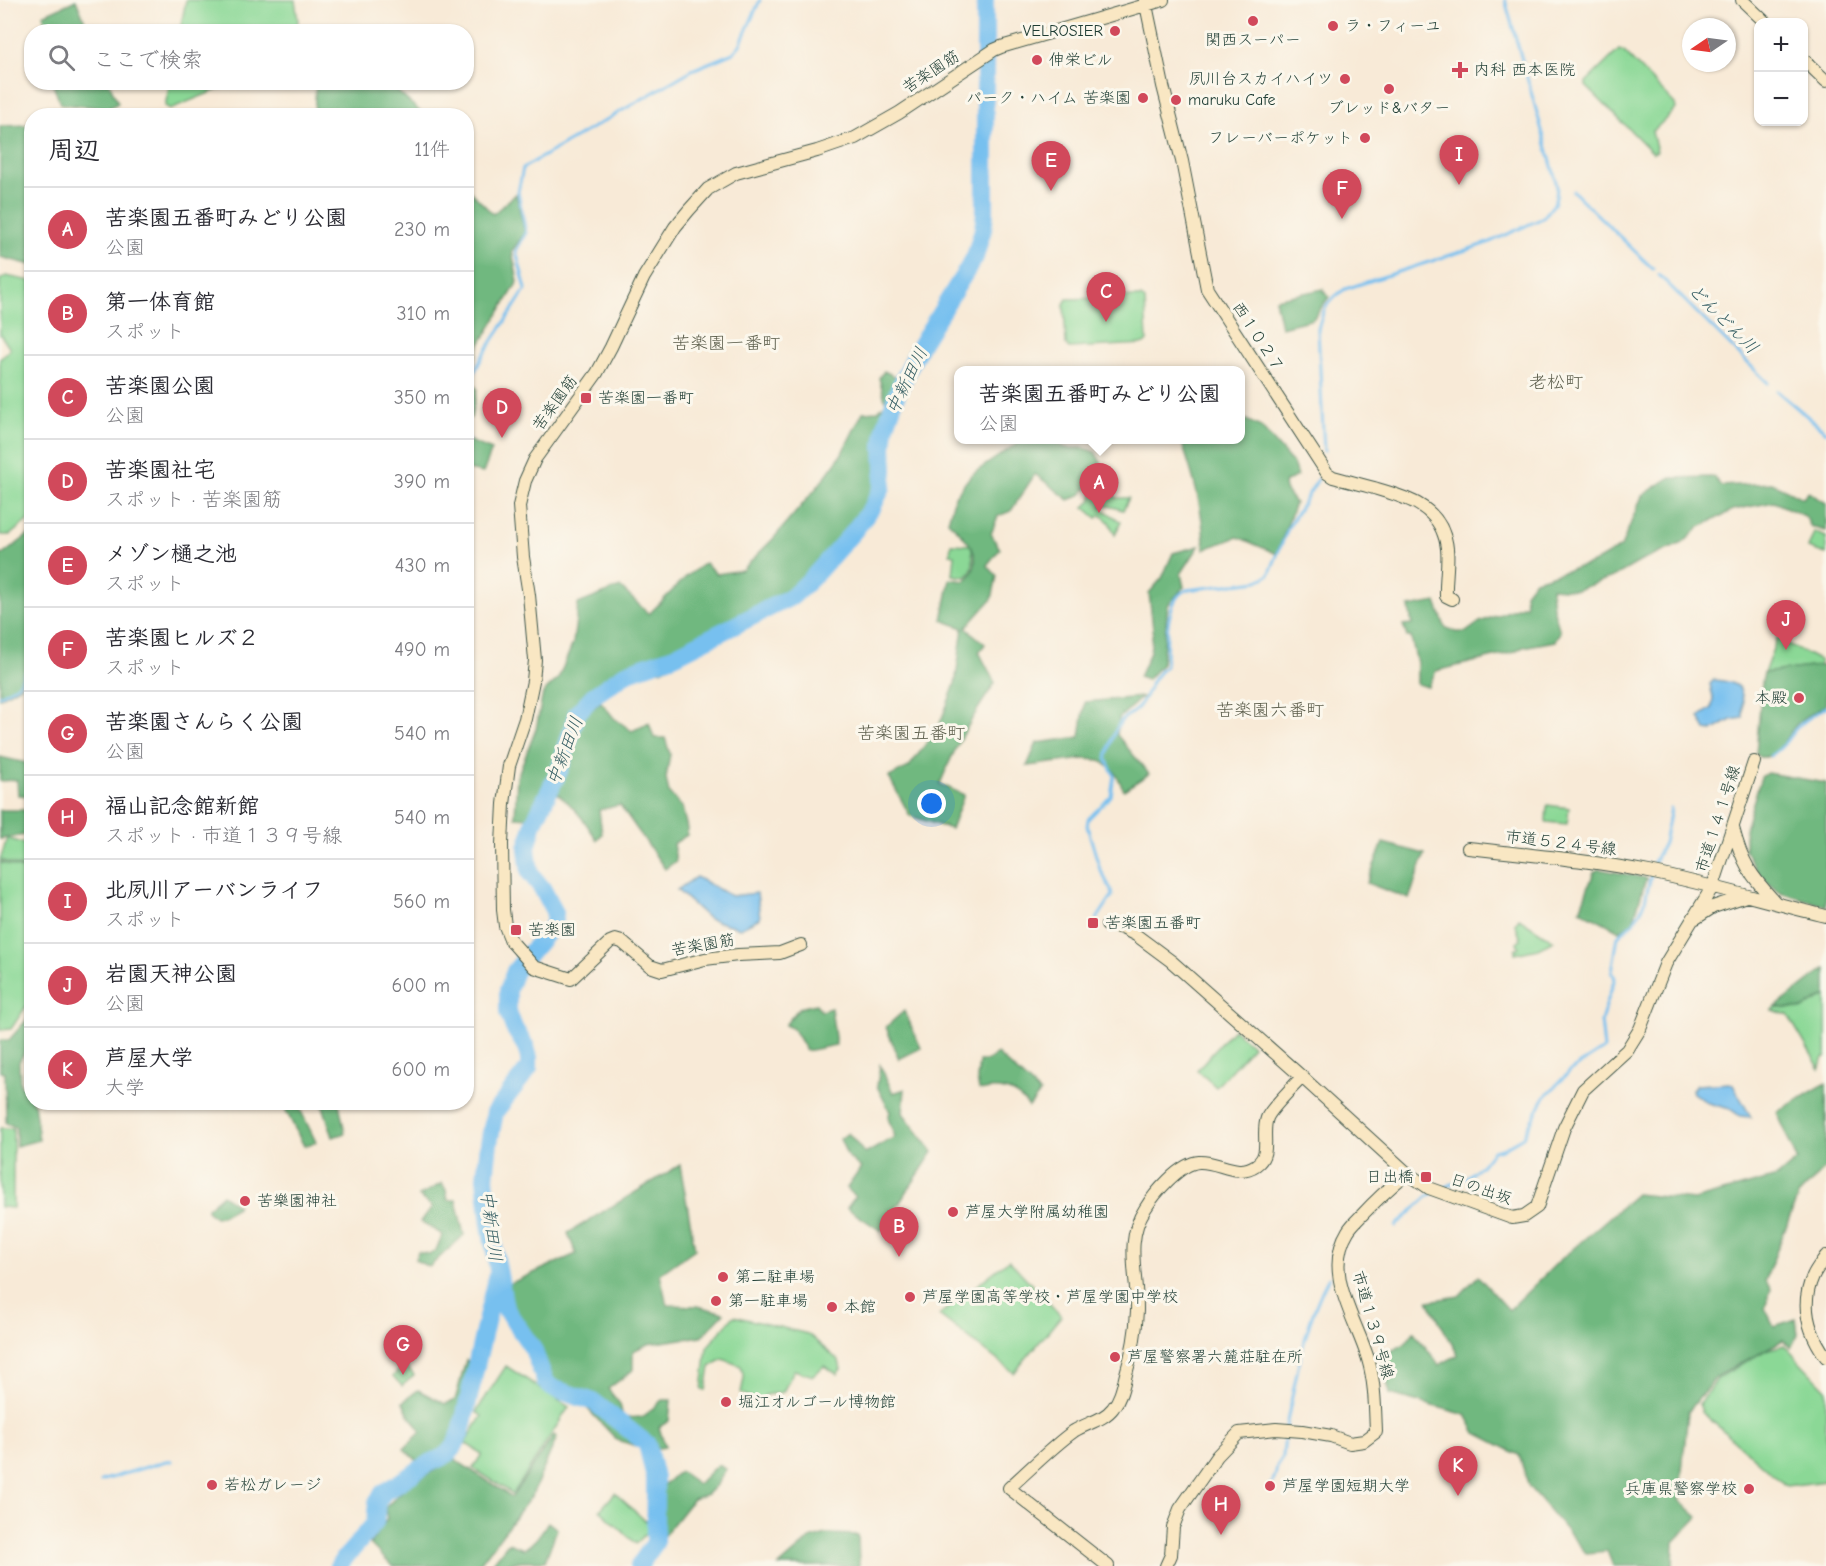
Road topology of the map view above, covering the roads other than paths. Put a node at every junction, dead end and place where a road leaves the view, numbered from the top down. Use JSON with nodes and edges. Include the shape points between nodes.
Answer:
{"nodes":[{"id":1,"x":1163,"y":0,"type":"edge"},
{"id":2,"x":1742,"y":0,"type":"edge"},
{"id":3,"x":1146,"y":2,"type":"edge"},
{"id":4,"x":1761,"y":18,"type":"edge"},
{"id":5,"x":1808,"y":65,"type":"edge"},
{"id":6,"x":1826,"y":81,"type":"edge"},
{"id":7,"x":1452,"y":599,"type":"dead end"},
{"id":8,"x":1754,"y":762,"type":"dead end"},
{"id":9,"x":1733,"y":826,"type":"junction"},
{"id":10,"x":1468,"y":848,"type":"dead end"},
{"id":11,"x":1713,"y":886,"type":"junction"},
{"id":12,"x":1747,"y":896,"type":"junction"},
{"id":13,"x":1776,"y":903,"type":"junction"},
{"id":14,"x":1826,"y":916,"type":"edge"},
{"id":15,"x":1692,"y":922,"type":"junction"},
{"id":16,"x":1107,"y":926,"type":"dead end"},
{"id":17,"x":801,"y":945,"type":"dead end"},
{"id":18,"x":1302,"y":1077,"type":"junction"},
{"id":19,"x":1407,"y":1173,"type":"junction"},
{"id":20,"x":1826,"y":1256,"type":"edge"},
{"id":21,"x":1826,"y":1357,"type":"edge"},
{"id":22,"x":1108,"y":1566,"type":"edge"},
{"id":23,"x":1166,"y":1566,"type":"edge"}],
"edges":[{"from":1,"to":3,"type":"street"},
{"from":2,"to":4,"type":"street"},
{"from":3,"to":7,"type":"street","name":"西１０２７","via":[[1208,289],[1327,473],[1409,498],[1437,521],[1445,537],[1446,596]]},
{"from":3,"to":17,"type":"street","name":"苦楽園筋","via":[[1001,47],[855,138],[736,173],[708,189],[675,227],[644,277],[597,373],[535,459],[525,481],[519,506],[536,660],[525,719],[509,766],[504,804],[501,887],[505,926],[511,941],[534,967],[571,979],[615,940],[650,966],[663,970],[705,959],[780,953]]},
{"from":5,"to":6,"type":"street"},
{"from":8,"to":9,"type":"street","name":"市道１４１号線"},
{"from":9,"to":11,"type":"street","name":"市道１４１号線"},
{"from":9,"to":13,"type":"street","via":[[1745,866]]},
{"from":10,"to":11,"type":"street","name":"市道５２４号線","via":[[1595,862]]},
{"from":11,"to":12,"type":"street","name":"市道５２４号線"},
{"from":11,"to":15,"type":"street","name":"日の出坂"},
{"from":12,"to":13,"type":"street","name":"市道５２４号線"},
{"from":12,"to":15,"type":"street","via":[[1713,907]]},
{"from":13,"to":14,"type":"street","name":"市道５２４号線"},
{"from":15,"to":19,"type":"street","name":"日の出坂","via":[[1666,963],[1640,1029],[1627,1050],[1583,1089],[1564,1128],[1537,1207],[1524,1216],[1512,1218],[1429,1188]]},
{"from":16,"to":18,"type":"street","name":"日の出坂","via":[[1136,935],[1171,962]]},
{"from":18,"to":19,"type":"street","name":"日の出坂"},
{"from":18,"to":22,"type":"street","via":[[1269,1114],[1263,1160],[1240,1171],[1193,1163],[1167,1181],[1144,1210],[1132,1251],[1137,1310],[1133,1349],[1120,1395],[1113,1409],[1074,1431],[1009,1488]]},
{"from":19,"to":23,"type":"street","name":"市道１３９号線","via":[[1348,1230],[1339,1251],[1345,1300],[1368,1358],[1376,1432],[1364,1442],[1350,1443],[1331,1436],[1287,1430],[1239,1433],[1217,1456],[1180,1509]]},
{"from":20,"to":21,"type":"street","via":[[1813,1274],[1806,1297],[1809,1328]]}]}
